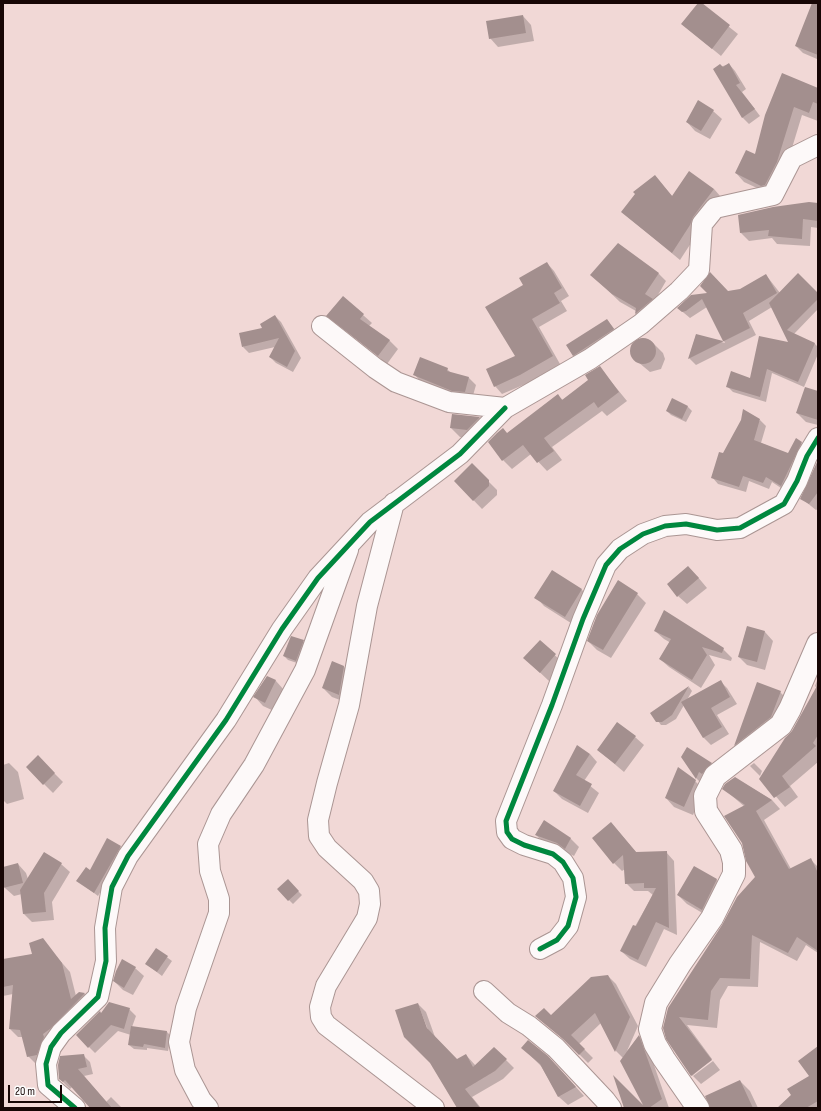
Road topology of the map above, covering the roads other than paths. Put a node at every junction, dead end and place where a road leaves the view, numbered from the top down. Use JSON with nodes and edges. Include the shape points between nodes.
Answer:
{"nodes":[{"id":1,"x":818,"y":145,"type":"edge"},
{"id":2,"x":322,"y":326,"type":"dead end"},
{"id":3,"x":506,"y":408,"type":"junction"},
{"id":4,"x":818,"y":438,"type":"edge"},
{"id":5,"x":394,"y":503,"type":"junction"},
{"id":6,"x":351,"y":542,"type":"junction"},
{"id":7,"x":818,"y":644,"type":"edge"},
{"id":8,"x":540,"y":949,"type":"dead end"},
{"id":9,"x":484,"y":990,"type":"dead end"},
{"id":10,"x":75,"y":1108,"type":"edge"},
{"id":11,"x":208,"y":1108,"type":"edge"},
{"id":12,"x":434,"y":1108,"type":"edge"},
{"id":13,"x":611,"y":1108,"type":"edge"},
{"id":14,"x":698,"y":1108,"type":"edge"}],
"edges":[{"from":1,"to":3,"type":"street","via":[[792,158],[773,195],[715,208],[702,224],[698,270],[679,291],[641,324],[590,359]]},
{"from":2,"to":3,"type":"street","via":[[396,382],[449,402]]},
{"from":3,"to":5,"type":"street","via":[[460,454]]},
{"from":4,"to":8,"type":"street","via":[[784,504],[740,528],[717,530],[686,524],[665,526],[643,534],[620,549],[606,565],[506,821],[507,832],[512,839],[553,854],[563,862],[573,878],[576,897],[568,926],[557,940]]},
{"from":5,"to":6,"type":"street","via":[[370,522]]},
{"from":5,"to":12,"type":"street","via":[[367,606],[349,705],[318,820],[319,836],[327,848],[363,881],[369,891],[370,904],[367,918],[326,986],[320,1007],[321,1017],[326,1025]]},
{"from":6,"to":10,"type":"street","via":[[301,601],[226,720],[128,856],[112,887],[105,928],[106,961],[98,998],[61,1033],[51,1047],[46,1064],[48,1085]]},
{"from":6,"to":11,"type":"street","via":[[304,670],[254,765],[221,814],[208,844],[210,871],[219,899],[219,913],[186,1008],[179,1042],[185,1070]]},
{"from":7,"to":14,"type":"street","via":[[781,726],[715,776],[705,796],[706,810],[731,850],[734,874],[712,918],[656,1003],[650,1029],[664,1059]]},
{"from":9,"to":13,"type":"street","via":[[508,1013],[556,1048]]}]}
